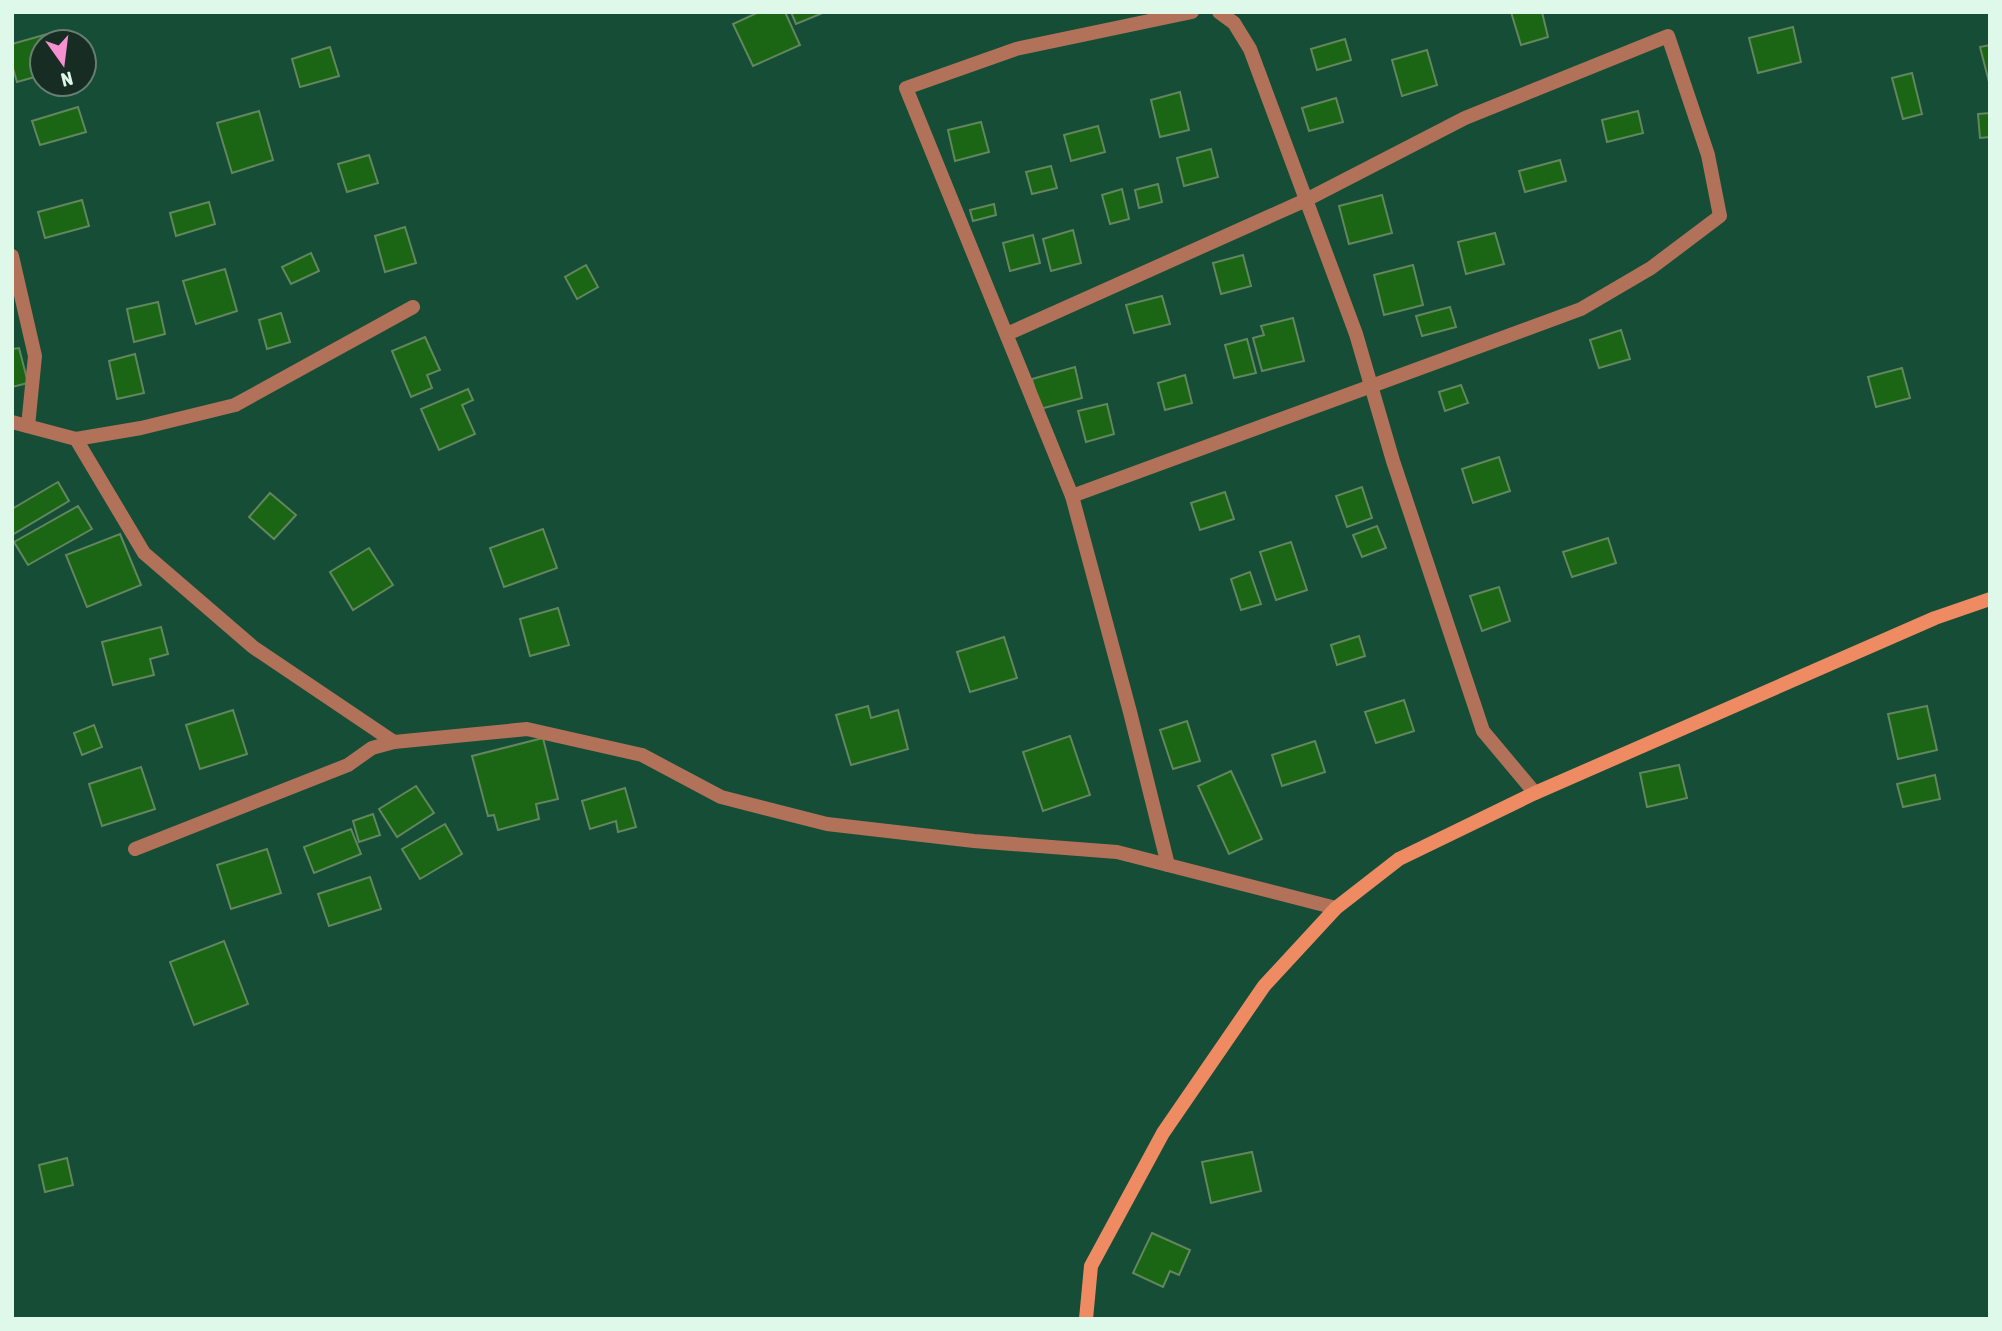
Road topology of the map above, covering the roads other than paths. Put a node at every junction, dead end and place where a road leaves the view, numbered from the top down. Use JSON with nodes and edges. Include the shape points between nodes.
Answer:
{"nodes":[{"id":1,"x":1192,"y":12,"type":"edge"},
{"id":2,"x":1219,"y":12,"type":"edge"},
{"id":3,"x":1306,"y":200,"type":"junction"},
{"id":4,"x":12,"y":256,"type":"edge"},
{"id":5,"x":413,"y":307,"type":"dead end"},
{"id":6,"x":1007,"y":334,"type":"junction"},
{"id":7,"x":1371,"y":386,"type":"junction"},
{"id":8,"x":12,"y":422,"type":"edge"},
{"id":9,"x":28,"y":426,"type":"junction"},
{"id":10,"x":76,"y":439,"type":"junction"},
{"id":11,"x":1072,"y":496,"type":"junction"},
{"id":12,"x":1990,"y":599,"type":"edge"},
{"id":13,"x":394,"y":743,"type":"junction"},
{"id":14,"x":1535,"y":793,"type":"junction"},
{"id":15,"x":135,"y":849,"type":"dead end"},
{"id":16,"x":1168,"y":865,"type":"junction"},
{"id":17,"x":1336,"y":908,"type":"junction"},
{"id":18,"x":1086,"y":1319,"type":"edge"}],
"edges":[{"from":1,"to":6,"type":"street","via":[[1016,49],[906,88]]},
{"from":2,"to":3,"type":"street","via":[[1234,23],[1250,49]]},
{"from":3,"to":6,"type":"street"},
{"from":3,"to":7,"type":"street"},
{"from":3,"to":7,"type":"street","via":[[1465,118],[1668,36],[1708,155],[1720,216],[1651,268],[1581,309]]},
{"from":4,"to":9,"type":"street","via":[[35,356]]},
{"from":5,"to":10,"type":"street","via":[[235,405]]},
{"from":6,"to":11,"type":"street"},
{"from":7,"to":11,"type":"street"},
{"from":7,"to":14,"type":"street","via":[[1483,731]]},
{"from":8,"to":9,"type":"street"},
{"from":9,"to":10,"type":"street"},
{"from":10,"to":13,"type":"street","via":[[144,552],[253,648]]},
{"from":11,"to":16,"type":"street"},
{"from":12,"to":14,"type":"street","via":[[1935,618]]},
{"from":13,"to":15,"type":"street","via":[[372,748],[348,765]]},
{"from":13,"to":16,"type":"street","via":[[527,729],[642,755],[721,797],[827,824],[1117,852]]},
{"from":14,"to":17,"type":"street","via":[[1399,859]]},
{"from":16,"to":17,"type":"street"},
{"from":17,"to":18,"type":"street","via":[[1264,986],[1163,1133],[1091,1266]]}]}
